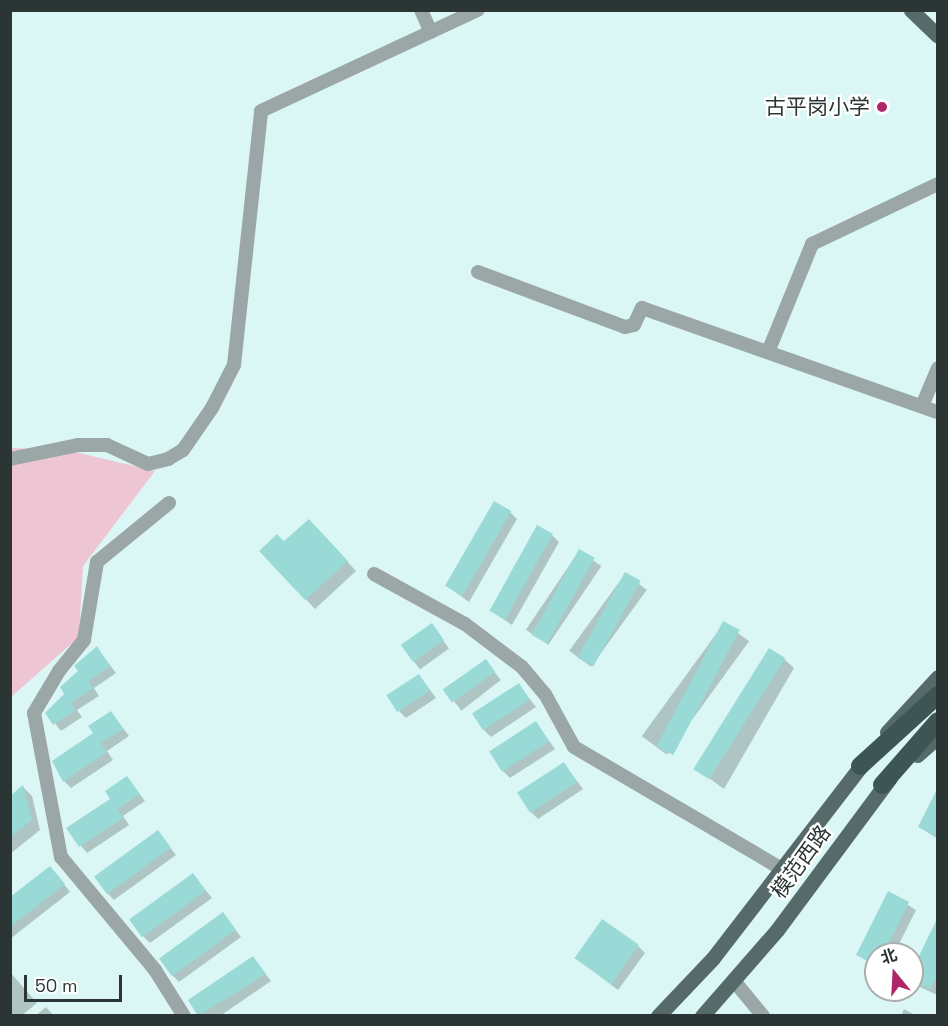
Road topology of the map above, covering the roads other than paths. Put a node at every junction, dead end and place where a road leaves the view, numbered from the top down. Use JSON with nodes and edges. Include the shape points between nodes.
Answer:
{"nodes":[{"id":1,"x":421,"y":10,"type":"edge"},
{"id":2,"x":478,"y":10,"type":"edge"},
{"id":3,"x":911,"y":10,"type":"edge"},
{"id":4,"x":431,"y":33,"type":"junction"},
{"id":5,"x":938,"y":36,"type":"edge"},
{"id":6,"x":938,"y":184,"type":"edge"},
{"id":7,"x":478,"y":272,"type":"dead end"},
{"id":8,"x":768,"y":352,"type":"junction"},
{"id":9,"x":938,"y":368,"type":"edge"},
{"id":10,"x":922,"y":406,"type":"junction"},
{"id":11,"x":938,"y":412,"type":"edge"},
{"id":12,"x":10,"y":459,"type":"edge"},
{"id":13,"x":169,"y":503,"type":"dead end"},
{"id":14,"x":374,"y":574,"type":"dead end"},
{"id":15,"x":938,"y":677,"type":"edge"},
{"id":16,"x":938,"y":695,"type":"edge"},
{"id":17,"x":938,"y":721,"type":"edge"},
{"id":18,"x":938,"y":737,"type":"edge"},
{"id":19,"x":861,"y":766,"type":"junction"},
{"id":20,"x":882,"y":784,"type":"junction"},
{"id":21,"x":784,"y":870,"type":"junction"},
{"id":22,"x":735,"y":982,"type":"junction"},
{"id":23,"x":184,"y":1016,"type":"edge"},
{"id":24,"x":658,"y":1016,"type":"edge"},
{"id":25,"x":702,"y":1016,"type":"edge"},
{"id":26,"x":763,"y":1016,"type":"edge"}],
"edges":[{"from":1,"to":4,"type":"street"},
{"from":2,"to":4,"type":"street"},
{"from":3,"to":5,"type":"main road"},
{"from":4,"to":12,"type":"street","via":[[261,111],[234,365],[212,408],[183,450],[148,464],[107,445],[78,445]]},
{"from":6,"to":8,"type":"street","via":[[812,244]]},
{"from":7,"to":8,"type":"street","via":[[625,327],[633,324],[642,308]]},
{"from":8,"to":10,"type":"street"},
{"from":9,"to":10,"type":"street"},
{"from":10,"to":11,"type":"street"},
{"from":13,"to":23,"type":"street","via":[[97,562],[84,640],[59,671],[34,713],[61,857],[155,970]]},
{"from":14,"to":21,"type":"street","via":[[465,624],[515,661],[545,694],[574,747]]},
{"from":15,"to":19,"type":"main road","name":"模范西路"},
{"from":16,"to":19,"type":"highway"},
{"from":17,"to":20,"type":"highway"},
{"from":18,"to":20,"type":"main road","name":"模范西路"},
{"from":19,"to":21,"type":"main road","name":"模范西路"},
{"from":20,"to":22,"type":"main road","name":"模范西路"},
{"from":21,"to":24,"type":"main road","name":"模范西路","via":[[713,958]]},
{"from":22,"to":25,"type":"main road","name":"模范西路"},
{"from":22,"to":26,"type":"street"}]}
